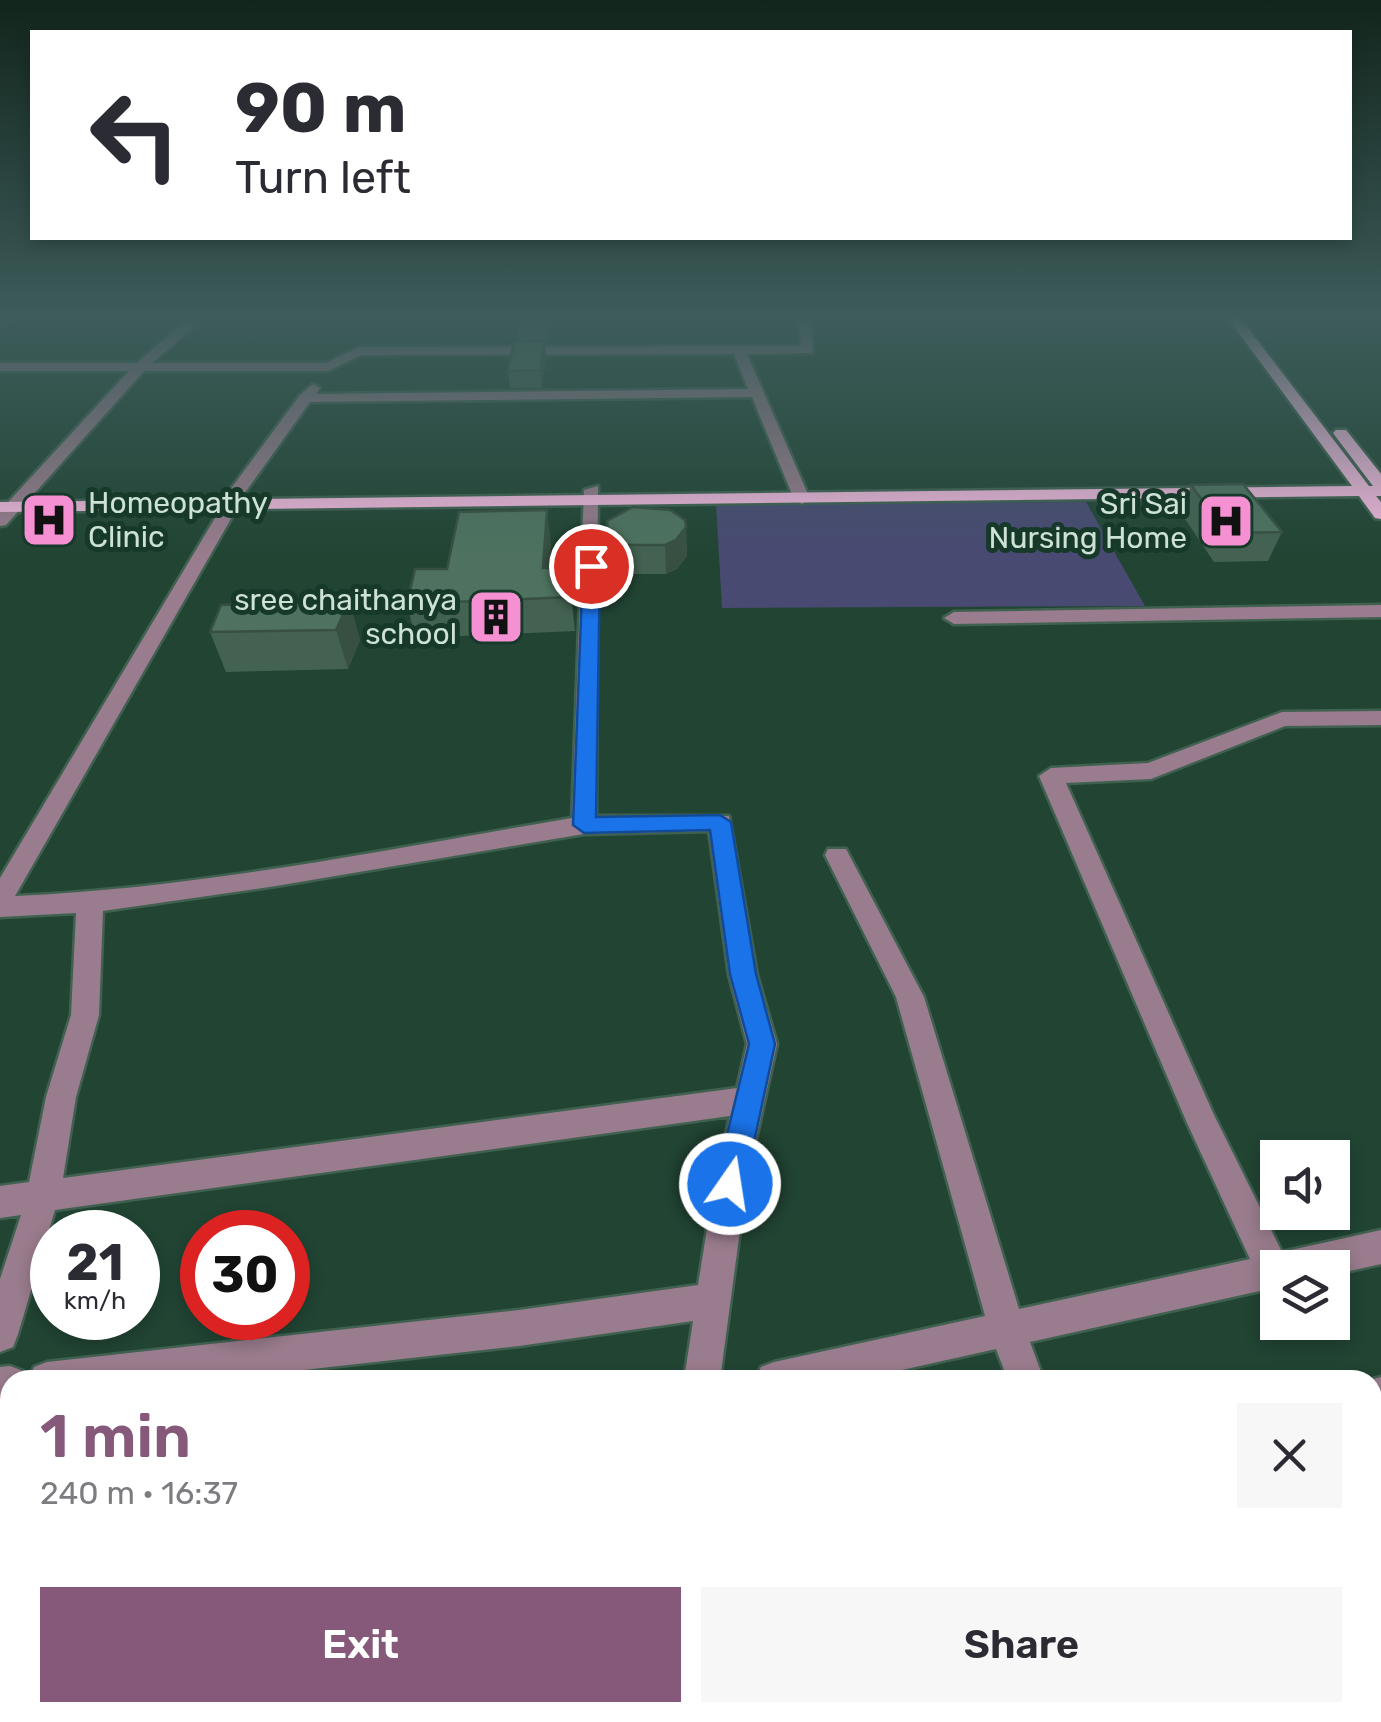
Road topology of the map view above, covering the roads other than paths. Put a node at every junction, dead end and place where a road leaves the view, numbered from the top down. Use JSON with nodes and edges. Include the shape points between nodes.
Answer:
{"nodes":[{"id":1,"x":113,"y":395,"type":"edge"},
{"id":2,"x":307,"y":395,"type":"edge"},
{"id":3,"x":544,"y":395,"type":"edge"},
{"id":4,"x":759,"y":395,"type":"edge"},
{"id":5,"x":1295,"y":395,"type":"edge"},
{"id":6,"x":1307,"y":395,"type":"edge"},
{"id":7,"x":305,"y":398,"type":"junction"},
{"id":8,"x":1373,"y":487,"type":"edge"},
{"id":9,"x":592,"y":494,"type":"junction"},
{"id":10,"x":800,"y":494,"type":"junction"},
{"id":11,"x":234,"y":499,"type":"junction"},
{"id":12,"x":6,"y":506,"type":"edge"},
{"id":13,"x":1381,"y":514,"type":"edge"},
{"id":14,"x":1381,"y":612,"type":"edge"},
{"id":15,"x":954,"y":618,"type":"dead end"},
{"id":16,"x":1381,"y":718,"type":"edge"},
{"id":17,"x":584,"y":825,"type":"junction"},
{"id":18,"x":838,"y":855,"type":"dead end"},
{"id":19,"x":90,"y":903,"type":"junction"},
{"id":20,"x":0,"y":904,"type":"edge"},
{"id":21,"x":750,"y":1100,"type":"junction"},
{"id":22,"x":43,"y":1197,"type":"junction"},
{"id":23,"x":0,"y":1202,"type":"edge"},
{"id":24,"x":1381,"y":1247,"type":"edge"},
{"id":25,"x":1269,"y":1250,"type":"edge"},
{"id":26,"x":1350,"y":1254,"type":"edge"},
{"id":27,"x":1260,"y":1273,"type":"edge"},
{"id":28,"x":713,"y":1301,"type":"junction"},
{"id":29,"x":1006,"y":1329,"type":"junction"},
{"id":30,"x":0,"y":1334,"type":"edge"},
{"id":31,"x":138,"y":1370,"type":"edge"},
{"id":32,"x":703,"y":1370,"type":"edge"},
{"id":33,"x":819,"y":1370,"type":"edge"},
{"id":34,"x":1022,"y":1370,"type":"edge"}],
"edges":[{"from":1,"to":12,"type":"street"},
{"from":2,"to":7,"type":"street"},
{"from":3,"to":7,"type":"street"},
{"from":4,"to":10,"type":"street"},
{"from":5,"to":8,"type":"main road"},
{"from":6,"to":8,"type":"main road"},
{"from":7,"to":11,"type":"street"},
{"from":8,"to":10,"type":"main road"},
{"from":8,"to":13,"type":"main road"},
{"from":9,"to":10,"type":"main road"},
{"from":9,"to":11,"type":"main road"},
{"from":9,"to":17,"type":"street"},
{"from":11,"to":12,"type":"main road"},
{"from":11,"to":20,"type":"street"},
{"from":14,"to":15,"type":"street"},
{"from":16,"to":25,"type":"street","via":[[1282,719],[1150,771],[1052,776],[1202,1123]]},
{"from":17,"to":19,"type":"street"},
{"from":17,"to":21,"type":"street","via":[[720,822],[743,974],[762,1044]]},
{"from":18,"to":29,"type":"street","via":[[910,997]]},
{"from":19,"to":20,"type":"street"},
{"from":19,"to":22,"type":"street","via":[[85,1015]]},
{"from":21,"to":22,"type":"street"},
{"from":21,"to":28,"type":"street"},
{"from":22,"to":23,"type":"street"},
{"from":22,"to":30,"type":"street"},
{"from":24,"to":26,"type":"street"},
{"from":27,"to":29,"type":"street"},
{"from":28,"to":31,"type":"street"},
{"from":28,"to":32,"type":"street"},
{"from":29,"to":33,"type":"street"},
{"from":29,"to":34,"type":"street"}]}
